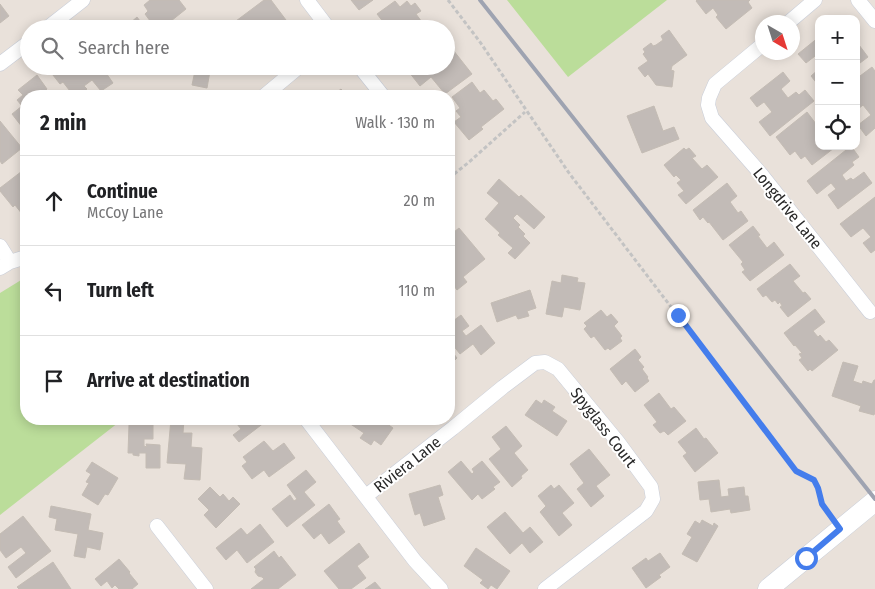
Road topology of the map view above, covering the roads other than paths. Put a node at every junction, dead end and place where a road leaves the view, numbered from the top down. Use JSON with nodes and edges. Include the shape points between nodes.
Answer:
{"nodes":[{"id":1,"x":83,"y":0,"type":"edge"},
{"id":2,"x":307,"y":0,"type":"edge"},
{"id":3,"x":815,"y":0,"type":"edge"},
{"id":4,"x":858,"y":0,"type":"edge"},
{"id":5,"x":797,"y":15,"type":"edge"},
{"id":6,"x":57,"y":20,"type":"edge"},
{"id":7,"x":322,"y":20,"type":"edge"},
{"id":8,"x":875,"y":21,"type":"edge"},
{"id":9,"x":20,"y":49,"type":"edge"},
{"id":10,"x":755,"y":50,"type":"edge"},
{"id":11,"x":0,"y":64,"type":"edge"},
{"id":12,"x":289,"y":75,"type":"edge"},
{"id":13,"x":366,"y":75,"type":"edge"},
{"id":14,"x":271,"y":90,"type":"edge"},
{"id":15,"x":378,"y":90,"type":"edge"},
{"id":16,"x":0,"y":246,"type":"edge"},
{"id":17,"x":20,"y":259,"type":"edge"},
{"id":18,"x":5,"y":265,"type":"edge"},
{"id":19,"x":870,"y":312,"type":"dead end"},
{"id":20,"x":545,"y":362,"type":"joint"},
{"id":21,"x":311,"y":425,"type":"edge"},
{"id":22,"x":366,"y":496,"type":"junction"},
{"id":23,"x":875,"y":501,"type":"edge"},
{"id":24,"x":157,"y":526,"type":"dead end"},
{"id":25,"x":206,"y":589,"type":"edge"},
{"id":26,"x":441,"y":589,"type":"edge"},
{"id":27,"x":545,"y":589,"type":"edge"},
{"id":28,"x":768,"y":589,"type":"edge"}],
"edges":[{"from":1,"to":6,"type":"street"},
{"from":2,"to":7,"type":"street"},
{"from":3,"to":5,"type":"street"},
{"from":4,"to":8,"type":"street"},
{"from":9,"to":11,"type":"street"},
{"from":10,"to":19,"type":"street","name":"Longdrive Lane","via":[[715,84],[708,105],[712,118],[762,174]]},
{"from":12,"to":14,"type":"street"},
{"from":13,"to":15,"type":"street"},
{"from":16,"to":18,"type":"street"},
{"from":17,"to":18,"type":"street"},
{"from":20,"to":22,"type":"street","name":"Riviera Lane","via":[[535,363]]},
{"from":20,"to":27,"type":"street","name":"Spyglass Court","via":[[558,369],[618,442],[651,488],[653,499],[646,511]]},
{"from":21,"to":22,"type":"street"},
{"from":22,"to":26,"type":"street","via":[[415,561]]},
{"from":23,"to":28,"type":"street"},
{"from":24,"to":25,"type":"street"}]}
